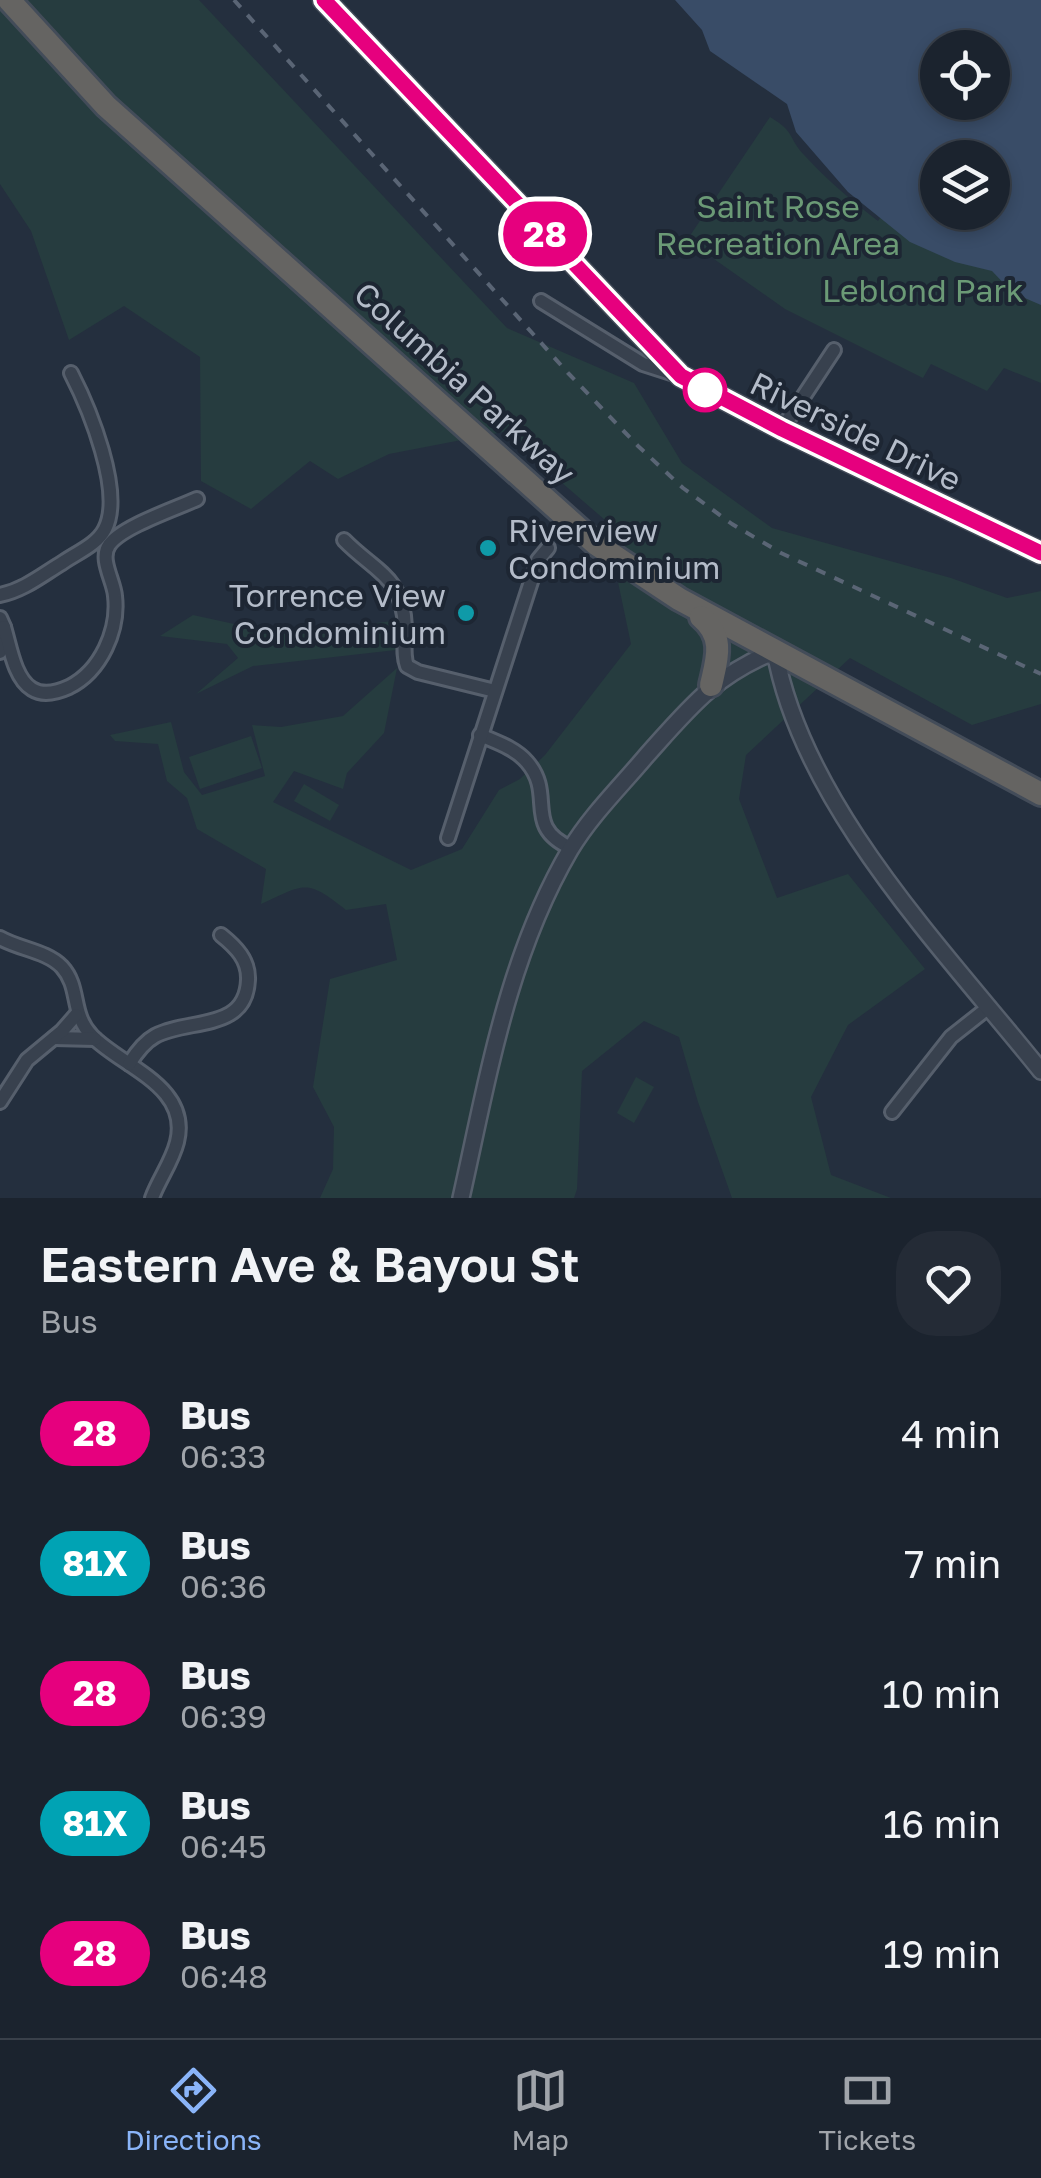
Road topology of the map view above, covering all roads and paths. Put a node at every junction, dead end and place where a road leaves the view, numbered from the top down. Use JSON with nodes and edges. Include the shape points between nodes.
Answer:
{"nodes":[{"id":1,"x":9,"y":0,"type":"edge"},
{"id":2,"x":324,"y":0,"type":"edge"},
{"id":3,"x":541,"y":301,"type":"dead end"},
{"id":4,"x":834,"y":350,"type":"dead end"},
{"id":5,"x":70,"y":373,"type":"dead end"},
{"id":6,"x":681,"y":376,"type":"junction"},
{"id":7,"x":782,"y":429,"type":"junction"},
{"id":8,"x":197,"y":499,"type":"dead end"},
{"id":9,"x":344,"y":540,"type":"dead end"},
{"id":10,"x":548,"y":548,"type":"dead end"},
{"id":11,"x":1041,"y":553,"type":"edge"},
{"id":12,"x":0,"y":595,"type":"edge"},
{"id":13,"x":679,"y":600,"type":"junction"},
{"id":14,"x":2,"y":623,"type":"edge"},
{"id":15,"x":775,"y":650,"type":"junction"},
{"id":16,"x":0,"y":652,"type":"edge"},
{"id":17,"x":711,"y":685,"type":"junction"},
{"id":18,"x":495,"y":691,"type":"junction"},
{"id":19,"x":480,"y":736,"type":"junction"},
{"id":20,"x":1041,"y":794,"type":"edge"},
{"id":21,"x":448,"y":838,"type":"dead end"},
{"id":22,"x":572,"y":848,"type":"junction"},
{"id":23,"x":221,"y":935,"type":"dead end"},
{"id":24,"x":0,"y":938,"type":"edge"},
{"id":25,"x":989,"y":1007,"type":"junction"},
{"id":26,"x":76,"y":1015,"type":"junction"},
{"id":27,"x":54,"y":1038,"type":"junction"},
{"id":28,"x":95,"y":1039,"type":"junction"},
{"id":29,"x":129,"y":1064,"type":"junction"},
{"id":30,"x":1041,"y":1070,"type":"edge"},
{"id":31,"x":0,"y":1102,"type":"edge"},
{"id":32,"x":892,"y":1112,"type":"dead end"},
{"id":33,"x":152,"y":1198,"type":"edge"},
{"id":34,"x":461,"y":1198,"type":"edge"}],
"edges":[{"from":1,"to":13,"type":"highway","name":"Columbia Parkway","via":[[149,145],[596,544]]},
{"from":2,"to":6,"type":"main road","name":"Riverside Drive"},
{"from":3,"to":6,"type":"street","via":[[643,364]]},
{"from":4,"to":7,"type":"street"},
{"from":5,"to":12,"type":"street","via":[[108,472],[110,514],[89,545],[21,589]]},
{"from":6,"to":7,"type":"main road","name":"Riverside Drive"},
{"from":7,"to":11,"type":"main road","name":"Riverside Drive"},
{"from":8,"to":14,"type":"street","via":[[107,547],[115,594],[112,631],[101,657],[77,682],[51,692],[32,689],[20,675]]},
{"from":9,"to":18,"type":"street","via":[[396,588],[407,666]]},
{"from":10,"to":18,"type":"street","via":[[538,560]]},
{"from":13,"to":15,"type":"highway","name":"Columbia Parkway"},
{"from":13,"to":17,"type":"highway","via":[[718,635]]},
{"from":14,"to":16,"type":"street"},
{"from":15,"to":17,"type":"street"},
{"from":15,"to":20,"type":"highway","name":"Columbia Parkway"},
{"from":15,"to":25,"type":"street","via":[[799,737],[863,846]]},
{"from":17,"to":22,"type":"street"},
{"from":18,"to":19,"type":"street"},
{"from":19,"to":21,"type":"street"},
{"from":19,"to":22,"type":"street","via":[[526,761],[538,780],[544,828]]},
{"from":22,"to":34,"type":"street","via":[[513,974]]},
{"from":23,"to":29,"type":"street","via":[[245,960],[241,1004],[218,1021],[156,1035]]},
{"from":24,"to":26,"type":"street","via":[[63,968]]},
{"from":25,"to":30,"type":"street"},
{"from":25,"to":32,"type":"street","via":[[954,1034]]},
{"from":26,"to":27,"type":"street"},
{"from":26,"to":28,"type":"street"},
{"from":27,"to":28,"type":"street"},
{"from":27,"to":31,"type":"street","via":[[27,1060]]},
{"from":28,"to":29,"type":"street"},
{"from":29,"to":33,"type":"street","via":[[159,1086],[176,1116],[178,1138]]}]}
